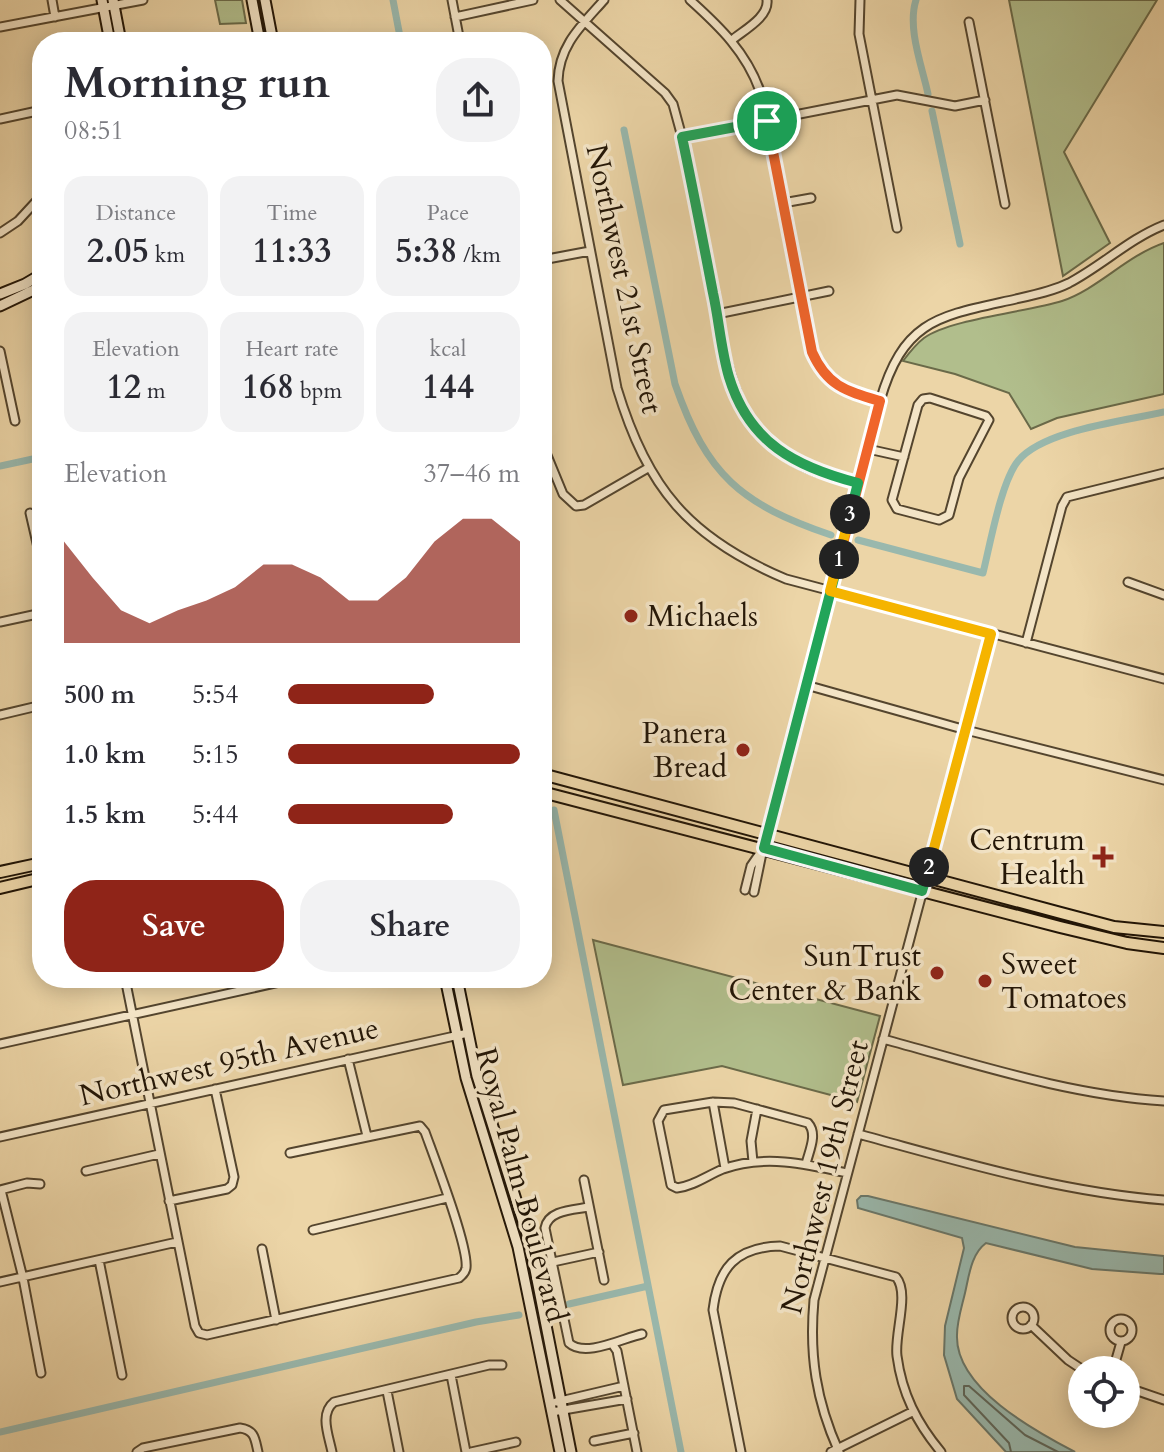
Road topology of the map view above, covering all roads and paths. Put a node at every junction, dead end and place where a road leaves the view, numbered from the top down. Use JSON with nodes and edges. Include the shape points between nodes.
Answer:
{"nodes":[{"id":1,"x":52,"y":0,"type":"edge"},
{"id":2,"x":143,"y":0,"type":"edge"},
{"id":3,"x":252,"y":0,"type":"edge"},
{"id":4,"x":452,"y":0,"type":"edge"},
{"id":5,"x":533,"y":0,"type":"edge"},
{"id":6,"x":560,"y":0,"type":"edge"},
{"id":7,"x":604,"y":0,"type":"edge"},
{"id":8,"x":690,"y":0,"type":"edge"},
{"id":9,"x":767,"y":0,"type":"edge"},
{"id":10,"x":860,"y":0,"type":"edge"},
{"id":11,"x":264,"y":1,"type":"edge"},
{"id":12,"x":108,"y":4,"type":"edge"},
{"id":13,"x":55,"y":17,"type":"junction"},
{"id":14,"x":455,"y":17,"type":"junction"},
{"id":15,"x":969,"y":22,"type":"dead end"},
{"id":16,"x":583,"y":23,"type":"junction"},
{"id":17,"x":0,"y":27,"type":"edge"},
{"id":18,"x":109,"y":32,"type":"edge"},
{"id":19,"x":118,"y":32,"type":"edge"},
{"id":20,"x":258,"y":32,"type":"edge"},
{"id":21,"x":271,"y":32,"type":"edge"},
{"id":22,"x":458,"y":32,"type":"edge"},
{"id":23,"x":732,"y":40,"type":"junction"},
{"id":24,"x":872,"y":100,"type":"junction"},
{"id":25,"x":985,"y":100,"type":"junction"},
{"id":26,"x":32,"y":112,"type":"edge"},
{"id":27,"x":0,"y":119,"type":"edge"},
{"id":28,"x":767,"y":121,"type":"junction"},
{"id":29,"x":682,"y":137,"type":"junction"},
{"id":30,"x":811,"y":198,"type":"dead end"},
{"id":31,"x":783,"y":203,"type":"junction"},
{"id":32,"x":1005,"y":204,"type":"dead end"},
{"id":33,"x":32,"y":206,"type":"edge"},
{"id":34,"x":1164,"y":225,"type":"edge"},
{"id":35,"x":897,"y":228,"type":"dead end"},
{"id":36,"x":0,"y":233,"type":"edge"},
{"id":37,"x":590,"y":251,"type":"junction"},
{"id":38,"x":552,"y":258,"type":"edge"},
{"id":39,"x":32,"y":280,"type":"edge"},
{"id":40,"x":32,"y":291,"type":"edge"},
{"id":41,"x":829,"y":291,"type":"dead end"},
{"id":42,"x":0,"y":294,"type":"edge"},
{"id":43,"x":802,"y":297,"type":"junction"},
{"id":44,"x":0,"y":306,"type":"edge"},
{"id":45,"x":717,"y":314,"type":"junction"},
{"id":46,"x":0,"y":351,"type":"edge"},
{"id":47,"x":880,"y":401,"type":"junction"},
{"id":48,"x":15,"y":421,"type":"dead end"},
{"id":49,"x":868,"y":449,"type":"junction"},
{"id":50,"x":904,"y":457,"type":"junction"},
{"id":51,"x":552,"y":467,"type":"edge"},
{"id":52,"x":648,"y":468,"type":"junction"},
{"id":53,"x":1164,"y":473,"type":"edge"},
{"id":54,"x":858,"y":483,"type":"junction"},
{"id":55,"x":30,"y":513,"type":"dead end"},
{"id":56,"x":32,"y":522,"type":"edge"},
{"id":57,"x":1128,"y":582,"type":"dead end"},
{"id":58,"x":830,"y":591,"type":"junction"},
{"id":59,"x":1164,"y":595,"type":"edge"},
{"id":60,"x":32,"y":615,"type":"edge"},
{"id":61,"x":0,"y":622,"type":"edge"},
{"id":62,"x":991,"y":634,"type":"junction"},
{"id":63,"x":1026,"y":643,"type":"junction"},
{"id":64,"x":1164,"y":679,"type":"edge"},
{"id":65,"x":806,"y":685,"type":"junction"},
{"id":66,"x":32,"y":707,"type":"edge"},
{"id":67,"x":0,"y":715,"type":"edge"},
{"id":68,"x":966,"y":730,"type":"junction"},
{"id":69,"x":552,"y":777,"type":"edge"},
{"id":70,"x":1164,"y":780,"type":"edge"},
{"id":71,"x":552,"y":794,"type":"edge"},
{"id":72,"x":658,"y":804,"type":"junction"},
{"id":73,"x":624,"y":812,"type":"junction"},
{"id":74,"x":766,"y":834,"type":"junction"},
{"id":75,"x":764,"y":848,"type":"junction"},
{"id":76,"x":32,"y":865,"type":"edge"},
{"id":77,"x":0,"y":872,"type":"edge"},
{"id":78,"x":926,"y":878,"type":"junction"},
{"id":79,"x":32,"y":880,"type":"edge"},
{"id":80,"x":0,"y":888,"type":"edge"},
{"id":81,"x":749,"y":891,"type":"dead end"},
{"id":82,"x":922,"y":891,"type":"junction"},
{"id":83,"x":1131,"y":929,"type":"junction"},
{"id":84,"x":1162,"y":932,"type":"edge"},
{"id":85,"x":1088,"y":934,"type":"junction"},
{"id":86,"x":1127,"y":943,"type":"junction"},
{"id":87,"x":1164,"y":948,"type":"edge"},
{"id":88,"x":127,"y":988,"type":"edge"},
{"id":89,"x":252,"y":988,"type":"edge"},
{"id":90,"x":447,"y":988,"type":"edge"},
{"id":91,"x":459,"y":988,"type":"edge"},
{"id":92,"x":132,"y":1014,"type":"junction"},
{"id":93,"x":468,"y":1033,"type":"junction"},
{"id":94,"x":456,"y":1035,"type":"junction"},
{"id":95,"x":883,"y":1039,"type":"junction"},
{"id":96,"x":0,"y":1044,"type":"edge"},
{"id":97,"x":348,"y":1059,"type":"junction"},
{"id":98,"x":215,"y":1089,"type":"junction"},
{"id":99,"x":1164,"y":1101,"type":"edge"},
{"id":100,"x":713,"y":1102,"type":"junction"},
{"id":101,"x":150,"y":1104,"type":"junction"},
{"id":102,"x":757,"y":1109,"type":"junction"},
{"id":103,"x":858,"y":1134,"type":"junction"},
{"id":104,"x":367,"y":1136,"type":"junction"},
{"id":105,"x":0,"y":1137,"type":"edge"},
{"id":106,"x":290,"y":1153,"type":"dead end"},
{"id":107,"x":159,"y":1154,"type":"junction"},
{"id":108,"x":753,"y":1162,"type":"junction"},
{"id":109,"x":806,"y":1164,"type":"junction"},
{"id":110,"x":725,"y":1168,"type":"junction"},
{"id":111,"x":86,"y":1171,"type":"dead end"},
{"id":112,"x":847,"y":1173,"type":"junction"},
{"id":113,"x":584,"y":1180,"type":"dead end"},
{"id":114,"x":40,"y":1184,"type":"dead end"},
{"id":115,"x":1,"y":1190,"type":"edge"},
{"id":116,"x":447,"y":1198,"type":"junction"},
{"id":117,"x":1164,"y":1200,"type":"edge"},
{"id":118,"x":169,"y":1201,"type":"junction"},
{"id":119,"x":589,"y":1207,"type":"junction"},
{"id":120,"x":313,"y":1230,"type":"dead end"},
{"id":121,"x":177,"y":1242,"type":"junction"},
{"id":122,"x":262,"y":1249,"type":"dead end"},
{"id":123,"x":599,"y":1252,"type":"junction"},
{"id":124,"x":825,"y":1257,"type":"junction"},
{"id":125,"x":99,"y":1260,"type":"junction"},
{"id":126,"x":553,"y":1262,"type":"junction"},
{"id":127,"x":23,"y":1278,"type":"junction"},
{"id":128,"x":604,"y":1280,"type":"dead end"},
{"id":129,"x":0,"y":1282,"type":"edge"},
{"id":130,"x":276,"y":1320,"type":"junction"},
{"id":131,"x":1031,"y":1325,"type":"dead end"},
{"id":132,"x":642,"y":1334,"type":"dead end"},
{"id":133,"x":1121,"y":1342,"type":"dead end"},
{"id":134,"x":613,"y":1345,"type":"junction"},
{"id":135,"x":1117,"y":1356,"type":"edge"},
{"id":136,"x":1068,"y":1360,"type":"edge"},
{"id":137,"x":502,"y":1365,"type":"dead end"},
{"id":138,"x":41,"y":1373,"type":"dead end"},
{"id":139,"x":122,"y":1375,"type":"dead end"},
{"id":140,"x":451,"y":1375,"type":"junction"},
{"id":141,"x":624,"y":1386,"type":"junction"},
{"id":142,"x":387,"y":1391,"type":"junction"},
{"id":143,"x":1140,"y":1392,"type":"edge"},
{"id":144,"x":627,"y":1399,"type":"junction"},
{"id":145,"x":1164,"y":1400,"type":"edge"},
{"id":146,"x":556,"y":1406,"type":"junction"},
{"id":147,"x":912,"y":1412,"type":"junction"},
{"id":148,"x":634,"y":1433,"type":"junction"},
{"id":149,"x":594,"y":1441,"type":"dead end"},
{"id":150,"x":516,"y":1442,"type":"dead end"},
{"id":151,"x":137,"y":1451,"type":"edge"},
{"id":152,"x":836,"y":1451,"type":"edge"},
{"id":153,"x":258,"y":1452,"type":"edge"},
{"id":154,"x":332,"y":1452,"type":"edge"},
{"id":155,"x":399,"y":1452,"type":"edge"},
{"id":156,"x":469,"y":1452,"type":"edge"},
{"id":157,"x":560,"y":1452,"type":"edge"},
{"id":158,"x":571,"y":1452,"type":"edge"},
{"id":159,"x":637,"y":1452,"type":"edge"},
{"id":160,"x":741,"y":1452,"type":"edge"},
{"id":161,"x":941,"y":1452,"type":"edge"}],
"edges":[{"from":1,"to":13,"type":"street"},
{"from":2,"to":12,"type":"street"},
{"from":3,"to":20,"type":"main road"},
{"from":4,"to":14,"type":"street"},
{"from":5,"to":14,"type":"street"},
{"from":6,"to":16,"type":"street"},
{"from":7,"to":16,"type":"street","name":"Northwest 21st Street"},
{"from":8,"to":23,"type":"street"},
{"from":9,"to":23,"type":"street","via":[[765,12]]},
{"from":10,"to":24,"type":"street","via":[[859,34]]},
{"from":11,"to":21,"type":"main road"},
{"from":12,"to":13,"type":"street"},
{"from":12,"to":18,"type":"main road"},
{"from":12,"to":19,"type":"main road"},
{"from":13,"to":17,"type":"street"},
{"from":14,"to":22,"type":"street"},
{"from":15,"to":25,"type":"street"},
{"from":16,"to":29,"type":"street","via":[[665,93]]},
{"from":16,"to":37,"type":"street","name":"Northwest 21st Street","via":[[563,51],[558,81]]},
{"from":23,"to":28,"type":"street","via":[[754,74]]},
{"from":24,"to":25,"type":"street","via":[[897,95],[955,106]]},
{"from":24,"to":28,"type":"street"},
{"from":24,"to":35,"type":"street"},
{"from":25,"to":32,"type":"street"},
{"from":26,"to":27,"type":"street"},
{"from":28,"to":29,"type":"street"},
{"from":28,"to":31,"type":"street"},
{"from":29,"to":45,"type":"street"},
{"from":30,"to":31,"type":"street"},
{"from":31,"to":43,"type":"street"},
{"from":33,"to":36,"type":"street"},
{"from":34,"to":47,"type":"street","via":[[1136,237],[1068,284],[932,321],[900,351]]},
{"from":37,"to":38,"type":"street"},
{"from":37,"to":52,"type":"street","name":"Northwest 21st Street","via":[[617,388]]},
{"from":39,"to":42,"type":"main road"},
{"from":40,"to":44,"type":"main road"},
{"from":41,"to":43,"type":"street"},
{"from":43,"to":45,"type":"street"},
{"from":43,"to":47,"type":"street","via":[[819,367],[844,390]]},
{"from":45,"to":54,"type":"street","via":[[729,376],[762,434],[794,461]]},
{"from":46,"to":48,"type":"street"},
{"from":47,"to":49,"type":"street"},
{"from":49,"to":50,"type":"street"},
{"from":49,"to":54,"type":"street"},
{"from":50,"to":50,"type":"street","via":[[893,505],[945,519],[989,420],[923,399]]},
{"from":51,"to":52,"type":"street","via":[[563,494],[576,506]]},
{"from":52,"to":58,"type":"street","name":"Northwest 21st Street","via":[[689,519],[733,554],[786,579]]},
{"from":53,"to":63,"type":"street","via":[[1067,497]]},
{"from":54,"to":58,"type":"street"},
{"from":55,"to":56,"type":"street"},
{"from":57,"to":59,"type":"street"},
{"from":58,"to":62,"type":"street","name":"Northwest 21st Street"},
{"from":58,"to":65,"type":"street"},
{"from":60,"to":61,"type":"street"},
{"from":62,"to":63,"type":"street","name":"Northwest 21st Street"},
{"from":62,"to":68,"type":"street","name":"Northwest 19th Street"},
{"from":63,"to":64,"type":"street","name":"Northwest 21st Street"},
{"from":65,"to":68,"type":"street"},
{"from":65,"to":74,"type":"street"},
{"from":66,"to":67,"type":"street"},
{"from":68,"to":70,"type":"street"},
{"from":68,"to":78,"type":"street","name":"Northwest 19th Street"},
{"from":69,"to":72,"type":"main road"},
{"from":71,"to":73,"type":"main road"},
{"from":72,"to":73,"type":"main road","via":[[648,811]]},
{"from":72,"to":74,"type":"main road"},
{"from":73,"to":75,"type":"main road"},
{"from":74,"to":75,"type":"street"},
{"from":74,"to":78,"type":"main road"},
{"from":75,"to":81,"type":"street","via":[[751,866]]},
{"from":75,"to":82,"type":"main road"},
{"from":76,"to":77,"type":"main road"},
{"from":78,"to":82,"type":"street","name":"Northwest 19th Street"},
{"from":78,"to":83,"type":"main road"},
{"from":79,"to":80,"type":"main road"},
{"from":82,"to":85,"type":"main road"},
{"from":82,"to":95,"type":"street","name":"Northwest 19th Street"},
{"from":83,"to":84,"type":"main road"},
{"from":83,"to":85,"type":"main road","via":[[1118,935]]},
{"from":84,"to":86,"type":"main road"},
{"from":85,"to":86,"type":"main road"},
{"from":86,"to":87,"type":"main road"},
{"from":88,"to":92,"type":"street"},
{"from":89,"to":92,"type":"street"},
{"from":90,"to":94,"type":"main road","name":"Royal Palm Boulevard"},
{"from":91,"to":93,"type":"main road","name":"Royal Palm Boulevard"},
{"from":92,"to":96,"type":"street"},
{"from":92,"to":101,"type":"street"},
{"from":93,"to":94,"type":"street","name":"Northwest 95th Avenue"},
{"from":93,"to":146,"type":"main road","name":"Royal Palm Boulevard","via":[[522,1212]]},
{"from":94,"to":97,"type":"street","name":"Northwest 95th Avenue"},
{"from":94,"to":146,"type":"main road","name":"Royal Palm Boulevard","via":[[510,1216]]},
{"from":95,"to":99,"type":"street","via":[[1073,1089]]},
{"from":95,"to":103,"type":"street","name":"Northwest 19th Street"},
{"from":97,"to":98,"type":"street","name":"Northwest 95th Avenue"},
{"from":97,"to":104,"type":"street"},
{"from":98,"to":101,"type":"street","name":"Northwest 95th Avenue"},
{"from":98,"to":118,"type":"street","via":[[232,1185]]},
{"from":100,"to":102,"type":"street"},
{"from":100,"to":110,"type":"street"},
{"from":100,"to":110,"type":"street","via":[[664,1110],[658,1121],[671,1185],[685,1187]]},
{"from":101,"to":105,"type":"street","name":"Northwest 95th Avenue"},
{"from":101,"to":107,"type":"street"},
{"from":102,"to":108,"type":"street"},
{"from":102,"to":109,"type":"street","via":[[813,1128]]},
{"from":103,"to":112,"type":"street","name":"Northwest 19th Street"},
{"from":103,"to":117,"type":"street","via":[[1065,1188]]},
{"from":104,"to":106,"type":"street"},
{"from":104,"to":116,"type":"street","via":[[420,1126]]},
{"from":107,"to":111,"type":"street"},
{"from":107,"to":118,"type":"street"},
{"from":108,"to":109,"type":"street"},
{"from":108,"to":110,"type":"street"},
{"from":109,"to":112,"type":"street"},
{"from":112,"to":124,"type":"street","name":"Northwest 19th Street"},
{"from":113,"to":119,"type":"street"},
{"from":114,"to":115,"type":"street"},
{"from":115,"to":127,"type":"street"},
{"from":116,"to":120,"type":"street"},
{"from":116,"to":130,"type":"street","via":[[466,1265],[459,1278]]},
{"from":118,"to":121,"type":"street"},
{"from":119,"to":123,"type":"street"},
{"from":119,"to":126,"type":"street","via":[[546,1220]]},
{"from":121,"to":125,"type":"street"},
{"from":121,"to":130,"type":"street","via":[[199,1333]]},
{"from":122,"to":130,"type":"street"},
{"from":123,"to":126,"type":"street"},
{"from":123,"to":128,"type":"street"},
{"from":124,"to":147,"type":"street","via":[[896,1277],[901,1283],[897,1355]]},
{"from":124,"to":152,"type":"street","name":"Northwest 19th Street","via":[[811,1335],[821,1407]]},
{"from":124,"to":160,"type":"street","via":[[763,1247],[723,1271],[713,1310]]},
{"from":125,"to":127,"type":"street"},
{"from":125,"to":139,"type":"street"},
{"from":126,"to":134,"type":"street","via":[[569,1343],[583,1349]]},
{"from":127,"to":129,"type":"street"},
{"from":127,"to":138,"type":"street"},
{"from":131,"to":136,"type":"street"},
{"from":132,"to":134,"type":"street"},
{"from":133,"to":135,"type":"street"},
{"from":134,"to":141,"type":"street"},
{"from":137,"to":140,"type":"street"},
{"from":140,"to":142,"type":"street"},
{"from":140,"to":156,"type":"street"},
{"from":141,"to":144,"type":"street"},
{"from":141,"to":146,"type":"street"},
{"from":142,"to":154,"type":"street","via":[[328,1407]]},
{"from":142,"to":155,"type":"street"},
{"from":143,"to":145,"type":"street"},
{"from":144,"to":146,"type":"street"},
{"from":144,"to":148,"type":"street"},
{"from":146,"to":157,"type":"main road","name":"Royal Palm Boulevard"},
{"from":146,"to":158,"type":"main road","name":"Royal Palm Boulevard"},
{"from":147,"to":152,"type":"street"},
{"from":147,"to":161,"type":"street"},
{"from":148,"to":149,"type":"street"},
{"from":148,"to":159,"type":"street"},
{"from":150,"to":156,"type":"street"},
{"from":151,"to":153,"type":"street","via":[[240,1428],[254,1435]]}]}
